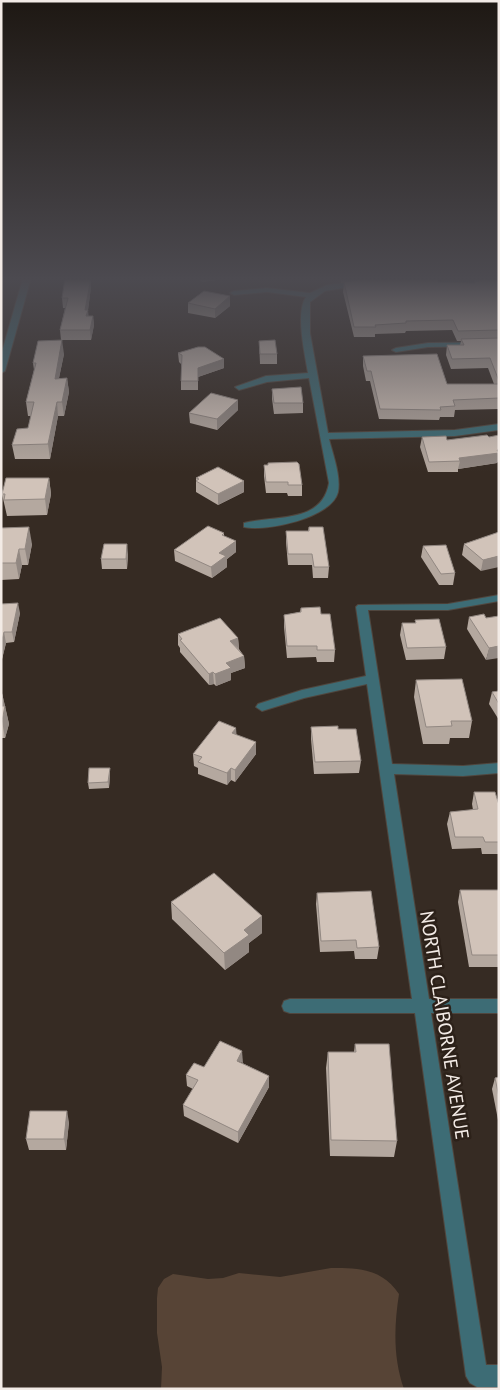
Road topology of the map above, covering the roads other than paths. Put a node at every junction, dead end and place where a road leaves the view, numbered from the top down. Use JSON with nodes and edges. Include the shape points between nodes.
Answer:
{"nodes":[{"id":1,"x":9,"y":343,"type":"edge"},
{"id":2,"x":309,"y":343,"type":"edge"},
{"id":3,"x":499,"y":344,"type":"edge"},
{"id":4,"x":396,"y":350,"type":"dead end"},
{"id":5,"x":2,"y":367,"type":"edge"},
{"id":6,"x":313,"y":375,"type":"junction"},
{"id":7,"x":239,"y":388,"type":"dead end"},
{"id":8,"x":499,"y":427,"type":"edge"},
{"id":9,"x":325,"y":436,"type":"junction"},
{"id":10,"x":248,"y":524,"type":"dead end"},
{"id":11,"x":499,"y":598,"type":"edge"},
{"id":12,"x":373,"y":679,"type":"junction"},
{"id":13,"x":262,"y":707,"type":"dead end"},
{"id":14,"x":499,"y":768,"type":"edge"},
{"id":15,"x":386,"y":770,"type":"junction"},
{"id":16,"x":290,"y":1006,"type":"dead end"},
{"id":17,"x":422,"y":1006,"type":"junction"},
{"id":18,"x":499,"y":1006,"type":"edge"},
{"id":19,"x":499,"y":1376,"type":"edge"}],
"edges":[{"from":1,"to":5,"type":"street"},
{"from":2,"to":6,"type":"street"},
{"from":3,"to":4,"type":"street","via":[[428,345]]},
{"from":6,"to":7,"type":"street","via":[[266,379]]},
{"from":6,"to":9,"type":"street"},
{"from":8,"to":9,"type":"street","via":[[446,434]]},
{"from":9,"to":10,"type":"street","via":[[334,483],[331,498],[301,517]]},
{"from":11,"to":12,"type":"street","name":"NORTH CLAIBORNE AVENUE","via":[[448,607],[362,607]]},
{"from":12,"to":13,"type":"street","via":[[302,694]]},
{"from":12,"to":15,"type":"street","name":"NORTH CLAIBORNE AVENUE"},
{"from":14,"to":15,"type":"street"},
{"from":15,"to":17,"type":"street","name":"NORTH CLAIBORNE AVENUE"},
{"from":16,"to":17,"type":"street"},
{"from":17,"to":18,"type":"street"},
{"from":17,"to":19,"type":"street","name":"NORTH CLAIBORNE AVENUE","via":[[477,1376]]}]}
